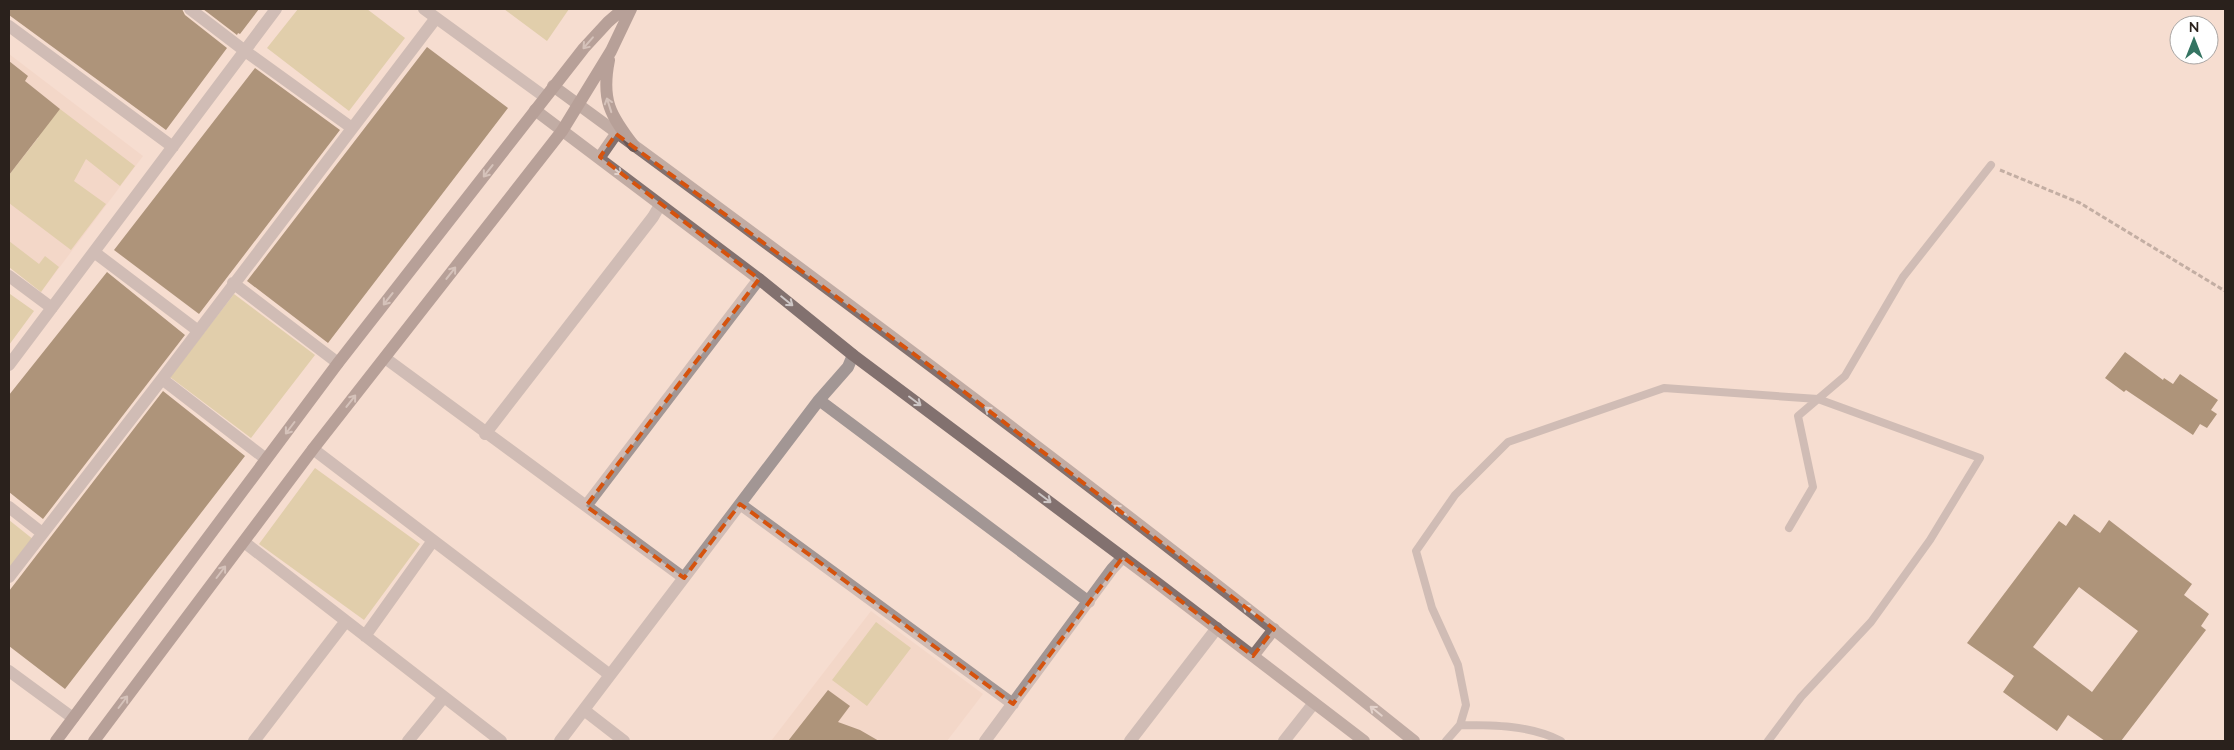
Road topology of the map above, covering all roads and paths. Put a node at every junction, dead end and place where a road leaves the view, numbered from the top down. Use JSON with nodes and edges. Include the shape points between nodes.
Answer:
{"nodes":[{"id":1,"x":190,"y":9,"type":"edge"},
{"id":2,"x":276,"y":9,"type":"edge"},
{"id":3,"x":424,"y":9,"type":"edge"},
{"id":4,"x":623,"y":9,"type":"edge"},
{"id":5,"x":631,"y":9,"type":"edge"},
{"id":6,"x":436,"y":18,"type":"junction"},
{"id":7,"x":9,"y":26,"type":"edge"},
{"id":8,"x":245,"y":51,"type":"junction"},
{"id":9,"x":611,"y":51,"type":"junction"},
{"id":10,"x":553,"y":86,"type":"junction"},
{"id":11,"x":545,"y":97,"type":"junction"},
{"id":12,"x":579,"y":105,"type":"junction"},
{"id":13,"x":535,"y":110,"type":"junction"},
{"id":14,"x":352,"y":128,"type":"junction"},
{"id":15,"x":562,"y":130,"type":"junction"},
{"id":16,"x":616,"y":134,"type":"junction"},
{"id":17,"x":173,"y":146,"type":"junction"},
{"id":18,"x":634,"y":146,"type":"junction"},
{"id":19,"x":600,"y":158,"type":"junction"},
{"id":20,"x":1991,"y":166,"type":"joint"},
{"id":21,"x":660,"y":205,"type":"junction"},
{"id":22,"x":94,"y":252,"type":"junction"},
{"id":23,"x":9,"y":276,"type":"edge"},
{"id":24,"x":759,"y":279,"type":"junction"},
{"id":25,"x":233,"y":283,"type":"junction"},
{"id":26,"x":2225,"y":290,"type":"edge"},
{"id":27,"x":52,"y":308,"type":"junction"},
{"id":28,"x":198,"y":330,"type":"junction"},
{"id":29,"x":853,"y":355,"type":"junction"},
{"id":30,"x":385,"y":358,"type":"junction"},
{"id":31,"x":338,"y":363,"type":"junction"},
{"id":32,"x":9,"y":365,"type":"edge"},
{"id":33,"x":162,"y":379,"type":"junction"},
{"id":34,"x":1818,"y":399,"type":"junction"},
{"id":35,"x":819,"y":400,"type":"junction"},
{"id":36,"x":485,"y":434,"type":"junction"},
{"id":37,"x":314,"y":449,"type":"junction"},
{"id":38,"x":266,"y":459,"type":"junction"},
{"id":39,"x":740,"y":504,"type":"junction"},
{"id":40,"x":586,"y":506,"type":"junction"},
{"id":41,"x":9,"y":507,"type":"edge"},
{"id":42,"x":1790,"y":528,"type":"dead end"},
{"id":43,"x":42,"y":533,"type":"junction"},
{"id":44,"x":244,"y":542,"type":"junction"},
{"id":45,"x":432,"y":542,"type":"junction"},
{"id":46,"x":1123,"y":557,"type":"junction"},
{"id":47,"x":9,"y":577,"type":"edge"},
{"id":48,"x":684,"y":578,"type":"junction"},
{"id":49,"x":1089,"y":602,"type":"junction"},
{"id":50,"x":346,"y":621,"type":"junction"},
{"id":51,"x":1217,"y":628,"type":"junction"},
{"id":52,"x":1274,"y":629,"type":"junction"},
{"id":53,"x":366,"y":636,"type":"junction"},
{"id":54,"x":1254,"y":656,"type":"junction"},
{"id":55,"x":9,"y":671,"type":"edge"},
{"id":56,"x":610,"y":675,"type":"junction"},
{"id":57,"x":444,"y":697,"type":"junction"},
{"id":58,"x":1314,"y":703,"type":"junction"},
{"id":59,"x":1013,"y":704,"type":"junction"},
{"id":60,"x":584,"y":710,"type":"junction"},
{"id":61,"x":73,"y":718,"type":"junction"},
{"id":62,"x":1460,"y":725,"type":"junction"},
{"id":63,"x":56,"y":741,"type":"edge"},
{"id":64,"x":94,"y":741,"type":"edge"},
{"id":65,"x":254,"y":741,"type":"edge"},
{"id":66,"x":408,"y":741,"type":"edge"},
{"id":67,"x":501,"y":741,"type":"edge"},
{"id":68,"x":560,"y":741,"type":"edge"},
{"id":69,"x":624,"y":741,"type":"edge"},
{"id":70,"x":984,"y":741,"type":"edge"},
{"id":71,"x":1130,"y":741,"type":"edge"},
{"id":72,"x":1284,"y":741,"type":"edge"},
{"id":73,"x":1364,"y":741,"type":"edge"},
{"id":74,"x":1414,"y":741,"type":"edge"},
{"id":75,"x":1446,"y":741,"type":"edge"},
{"id":76,"x":1561,"y":741,"type":"edge"},
{"id":77,"x":1768,"y":741,"type":"edge"}],
"edges":[{"from":1,"to":8,"type":"street"},
{"from":2,"to":8,"type":"street"},
{"from":3,"to":6,"type":"street"},
{"from":4,"to":10,"type":"main road","one_way":true,"via":[[595,34]]},
{"from":5,"to":9,"type":"main road"},
{"from":6,"to":11,"type":"street"},
{"from":6,"to":14,"type":"street"},
{"from":7,"to":17,"type":"street"},
{"from":8,"to":14,"type":"street"},
{"from":8,"to":17,"type":"street"},
{"from":9,"to":12,"type":"main road"},
{"from":18,"to":9,"type":"main road","one_way":true,"via":[[618,126],[606,100],[605,84]]},
{"from":10,"to":11,"type":"main road"},
{"from":10,"to":12,"type":"main road"},
{"from":11,"to":13,"type":"main road"},
{"from":12,"to":15,"type":"main road"},
{"from":12,"to":16,"type":"main road"},
{"from":13,"to":15,"type":"main road"},
{"from":13,"to":31,"type":"main road","one_way":true},
{"from":14,"to":25,"type":"street"},
{"from":15,"to":19,"type":"main road"},
{"from":30,"to":15,"type":"main road","one_way":true},
{"from":16,"to":18,"type":"main road"},
{"from":16,"to":19,"type":"main road"},
{"from":17,"to":22,"type":"street"},
{"from":52,"to":18,"type":"main road","one_way":true,"via":[[761,238]]},
{"from":19,"to":21,"type":"main road","one_way":true},
{"from":20,"to":26,"type":"path","via":[[2080,203]]},
{"from":20,"to":34,"type":"lane","via":[[1903,277],[1845,376]]},
{"from":21,"to":24,"type":"main road"},
{"from":21,"to":36,"type":"street"},
{"from":22,"to":27,"type":"street"},
{"from":22,"to":28,"type":"street"},
{"from":23,"to":27,"type":"street"},
{"from":24,"to":29,"type":"main road","one_way":true},
{"from":24,"to":40,"type":"street"},
{"from":25,"to":28,"type":"street"},
{"from":25,"to":31,"type":"street"},
{"from":27,"to":32,"type":"street"},
{"from":28,"to":33,"type":"street"},
{"from":29,"to":35,"type":"street","via":[[848,367]]},
{"from":29,"to":46,"type":"main road","one_way":true},
{"from":30,"to":36,"type":"street"},
{"from":37,"to":30,"type":"main road","one_way":true},
{"from":31,"to":38,"type":"main road","one_way":true},
{"from":33,"to":38,"type":"street"},
{"from":33,"to":43,"type":"street"},
{"from":34,"to":42,"type":"lane","via":[[1798,416],[1813,487]]},
{"from":34,"to":62,"type":"lane","via":[[1664,388],[1508,442],[1455,495],[1416,551],[1432,608],[1458,665],[1466,705]]},
{"from":34,"to":77,"type":"lane","via":[[1980,458],[1930,540],[1871,622],[1801,697]]},
{"from":35,"to":39,"type":"street"},
{"from":35,"to":49,"type":"street"},
{"from":36,"to":40,"type":"street"},
{"from":37,"to":44,"type":"main road"},
{"from":37,"to":45,"type":"street"},
{"from":38,"to":61,"type":"main road"},
{"from":39,"to":48,"type":"street"},
{"from":39,"to":59,"type":"street"},
{"from":40,"to":48,"type":"street"},
{"from":41,"to":43,"type":"street"},
{"from":43,"to":47,"type":"street"},
{"from":44,"to":50,"type":"street"},
{"from":64,"to":44,"type":"main road","one_way":true},
{"from":45,"to":53,"type":"street"},
{"from":45,"to":56,"type":"street"},
{"from":46,"to":49,"type":"street"},
{"from":46,"to":51,"type":"main road"},
{"from":48,"to":56,"type":"street"},
{"from":49,"to":59,"type":"street"},
{"from":50,"to":53,"type":"street"},
{"from":50,"to":65,"type":"street"},
{"from":51,"to":54,"type":"main road"},
{"from":51,"to":71,"type":"street"},
{"from":52,"to":54,"type":"main road"},
{"from":74,"to":52,"type":"main road","one_way":true},
{"from":53,"to":57,"type":"street"},
{"from":54,"to":58,"type":"main road"},
{"from":55,"to":61,"type":"street"},
{"from":56,"to":60,"type":"street"},
{"from":57,"to":66,"type":"street"},
{"from":57,"to":67,"type":"street"},
{"from":58,"to":72,"type":"street"},
{"from":58,"to":73,"type":"main road"},
{"from":59,"to":70,"type":"street"},
{"from":60,"to":68,"type":"street"},
{"from":60,"to":69,"type":"street"},
{"from":61,"to":63,"type":"main road"},
{"from":62,"to":75,"type":"lane"},
{"from":62,"to":76,"type":"lane","via":[[1500,725]]}]}
